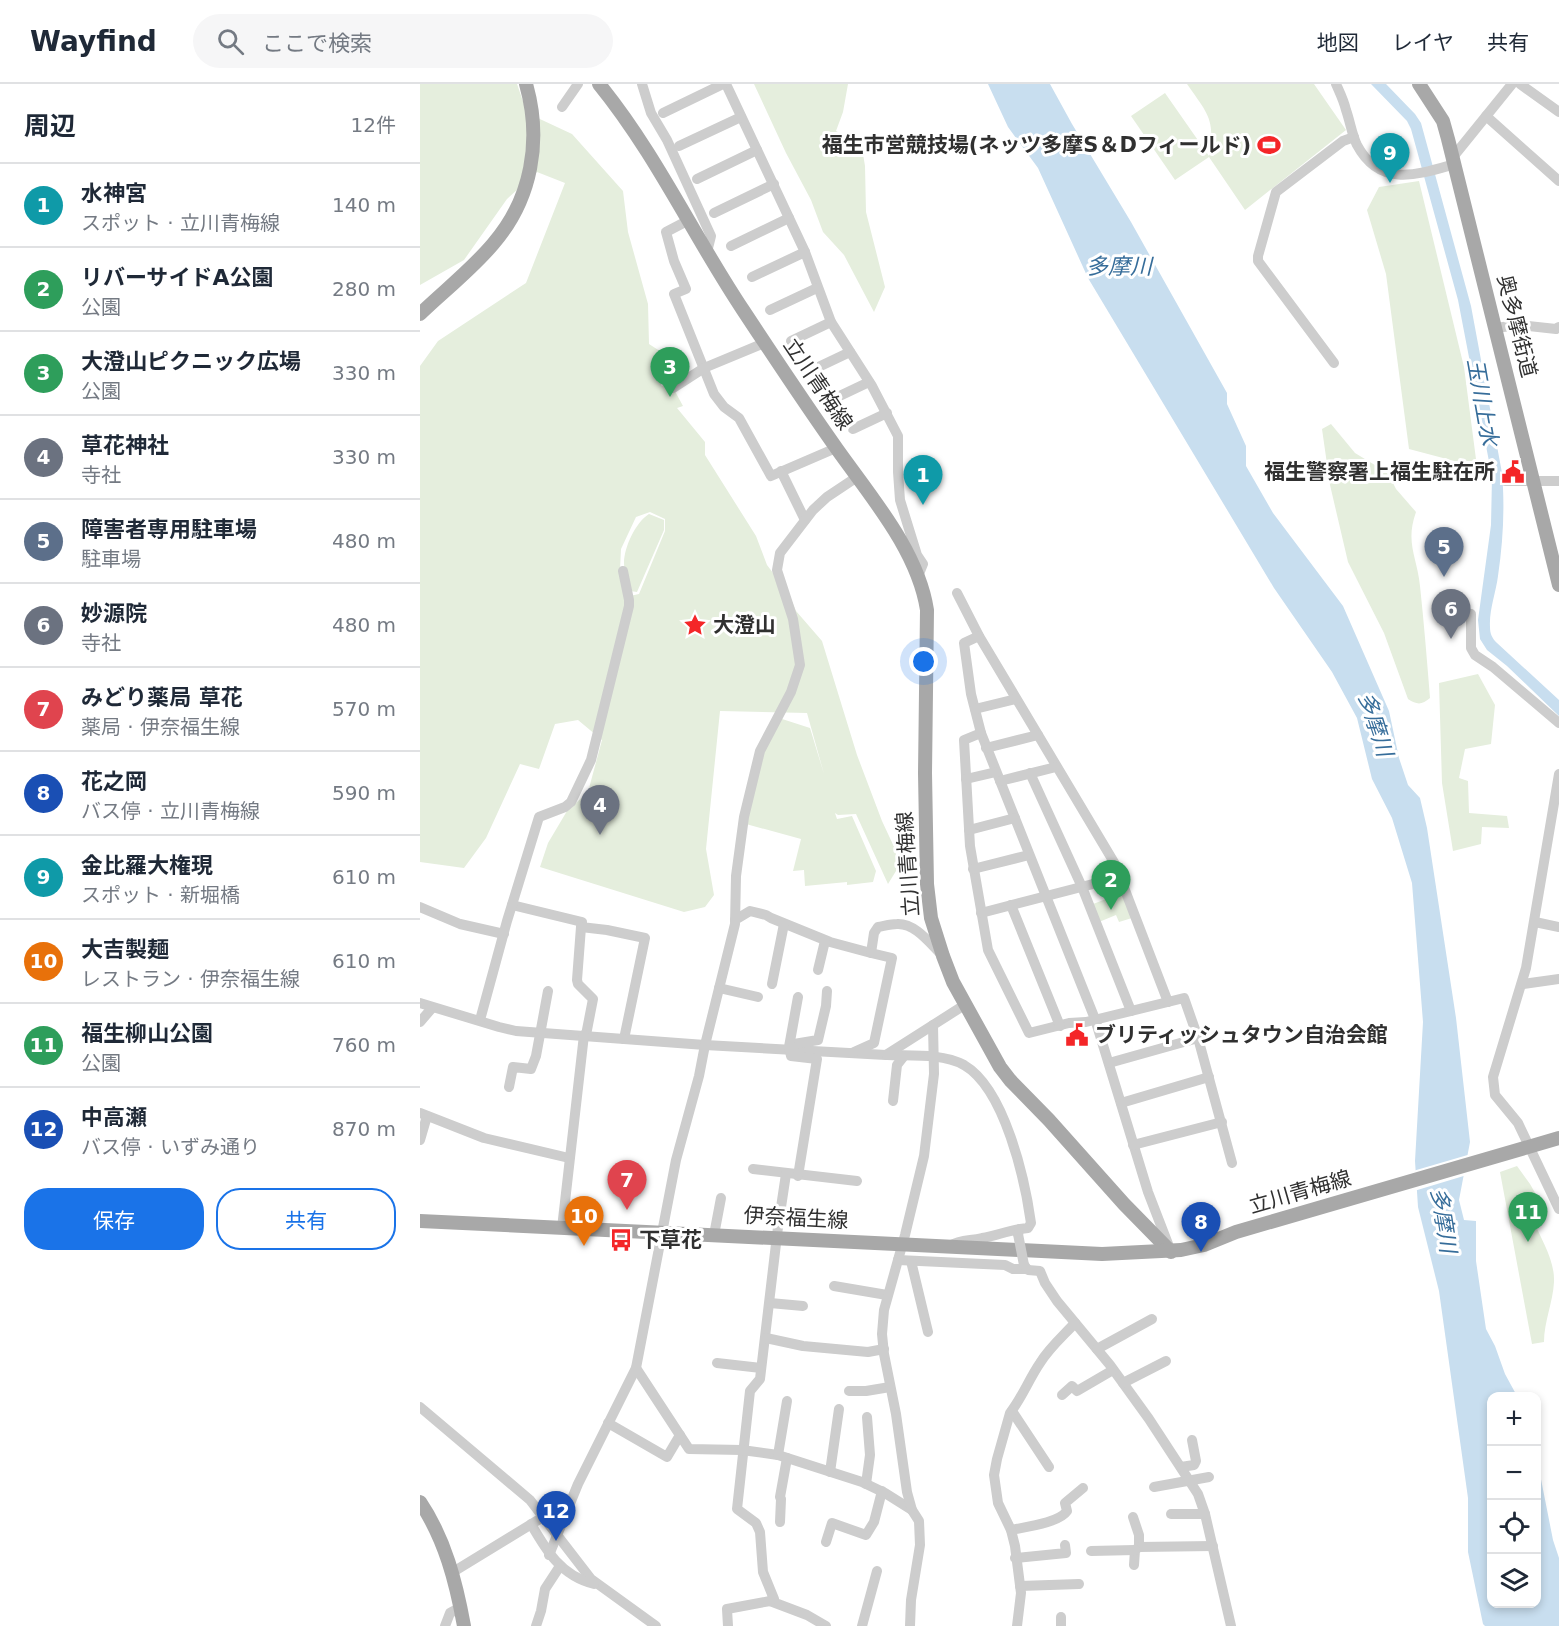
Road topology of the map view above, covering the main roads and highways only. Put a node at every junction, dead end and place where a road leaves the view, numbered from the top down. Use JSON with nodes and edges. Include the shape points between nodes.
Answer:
{"nodes":[{"id":1,"x":526,"y":84,"type":"edge"},
{"id":2,"x":599,"y":84,"type":"edge"},
{"id":3,"x":1419,"y":84,"type":"edge"},
{"id":4,"x":420,"y":314,"type":"edge"},
{"id":5,"x":1559,"y":585,"type":"edge"},
{"id":6,"x":1559,"y":1138,"type":"edge"},
{"id":7,"x":420,"y":1221,"type":"edge"},
{"id":8,"x":1171,"y":1252,"type":"junction"},
{"id":9,"x":420,"y":1502,"type":"edge"},
{"id":10,"x":464,"y":1626,"type":"edge"}],
"edges":[{"from":1,"to":4,"type":"main road","via":[[534,140],[530,172],[519,203],[489,249]]},
{"from":2,"to":8,"type":"main road","name":"立川青梅線","via":[[646,148],[764,343],[888,522],[919,574],[927,610],[927,884],[931,918],[953,982],[1010,1080]]},
{"from":3,"to":5,"type":"main road","name":"奥多摩街道","via":[[1443,121]]},
{"from":6,"to":8,"type":"main road","name":"立川青梅線"},
{"from":7,"to":8,"type":"main road","name":"伊奈福生線","via":[[1102,1254]]},
{"from":9,"to":10,"type":"main road","via":[[453,1572]]}]}
